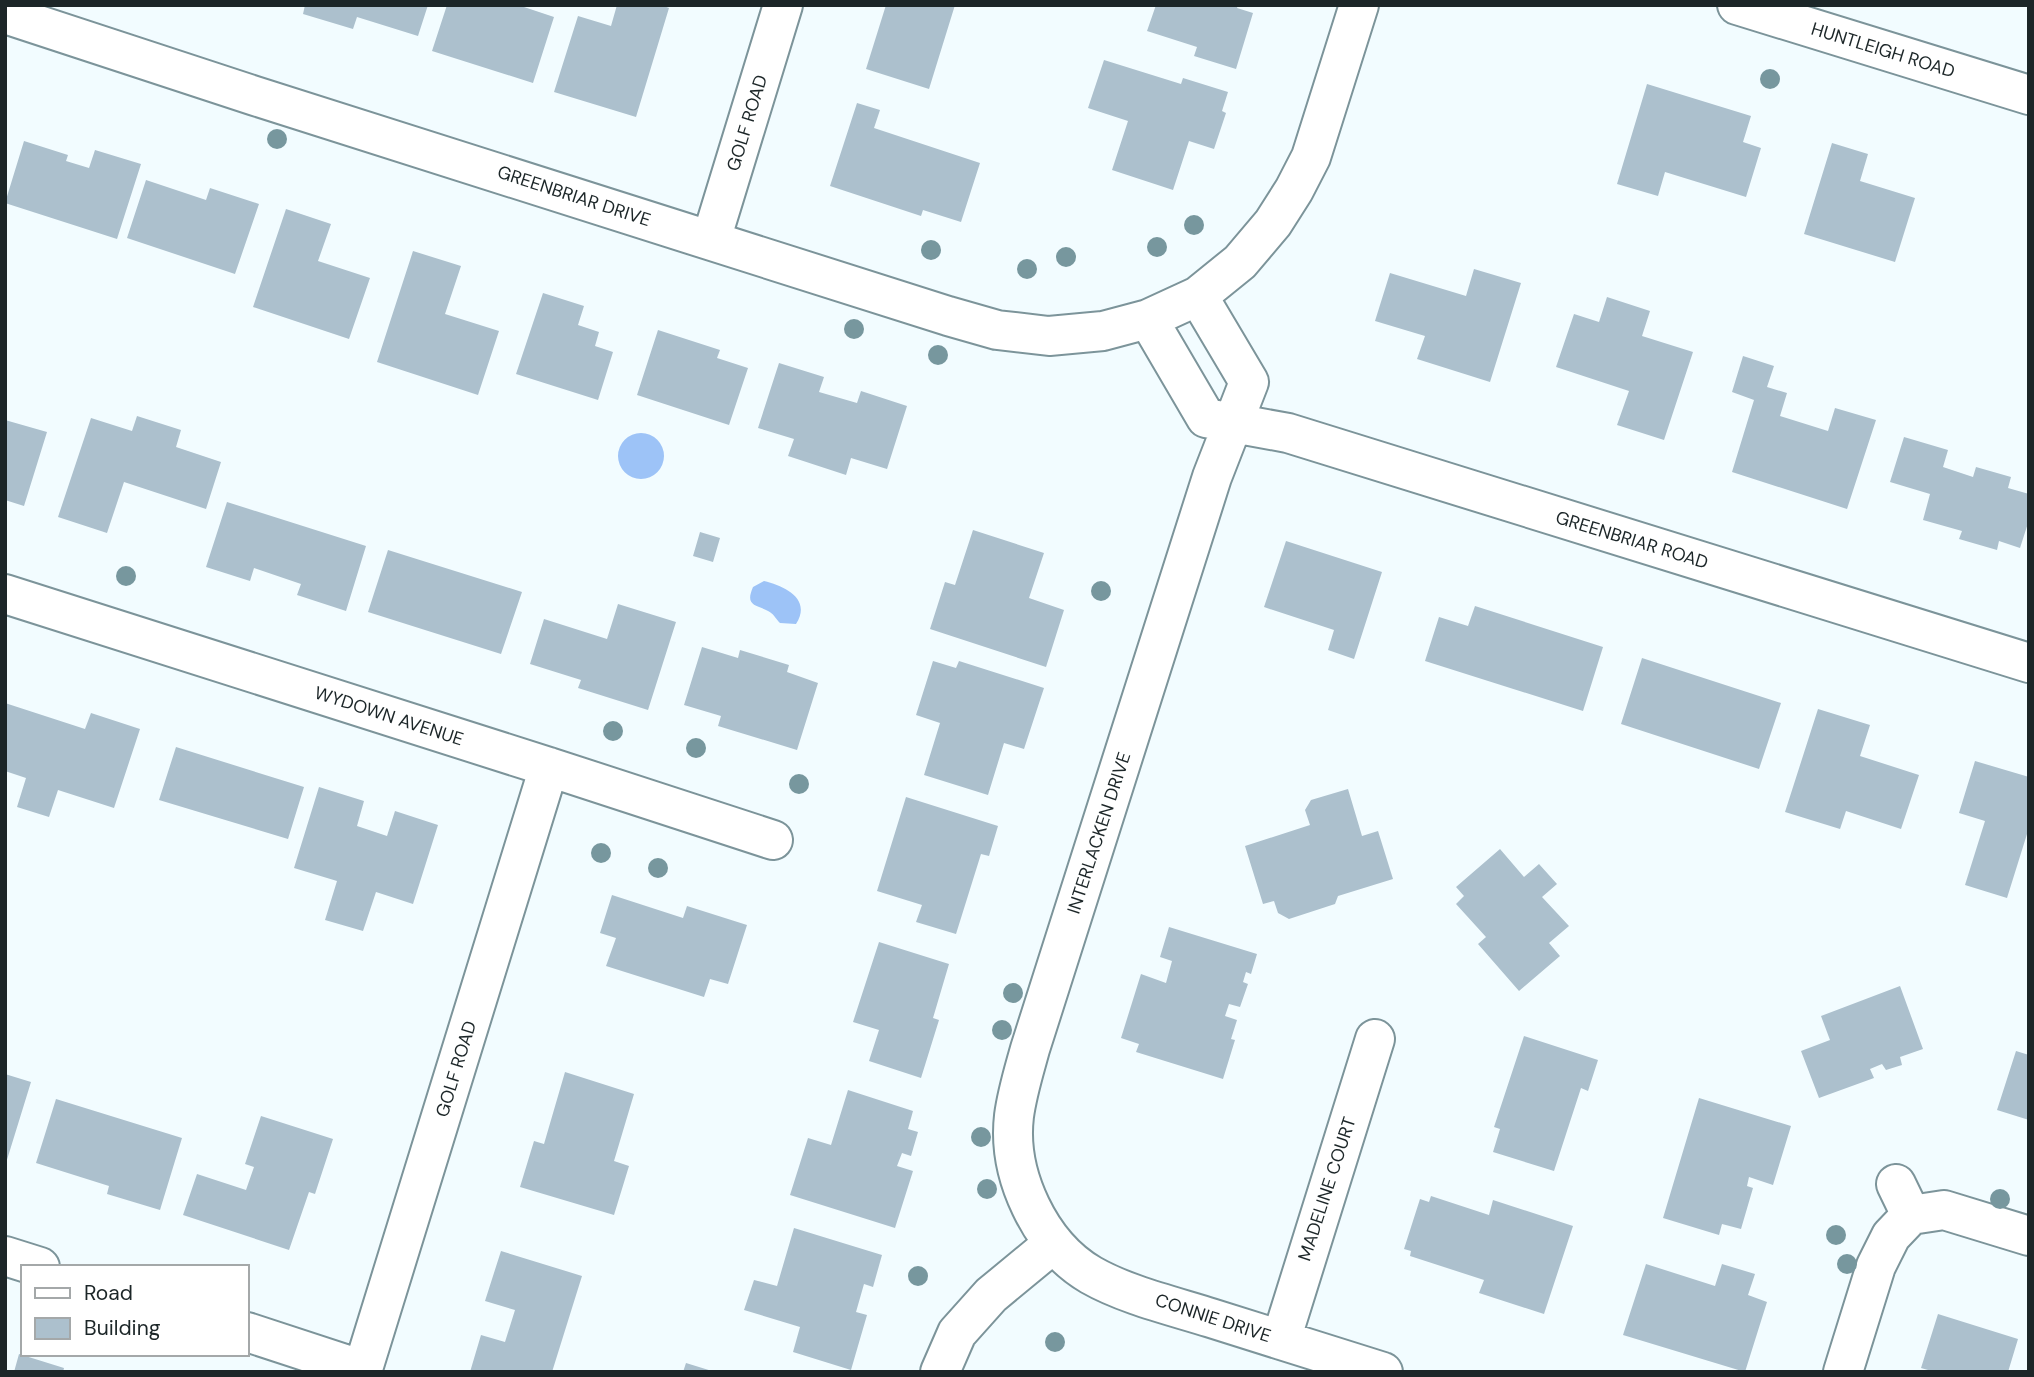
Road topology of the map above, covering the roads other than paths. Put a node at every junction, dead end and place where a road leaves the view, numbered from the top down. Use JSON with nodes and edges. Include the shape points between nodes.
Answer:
{"nodes":[{"id":1,"x":783,"y":5,"type":"edge"},
{"id":2,"x":1359,"y":5,"type":"edge"},
{"id":3,"x":1737,"y":5,"type":"edge"},
{"id":4,"x":5,"y":14,"type":"edge"},
{"id":5,"x":2029,"y":95,"type":"edge"},
{"id":6,"x":711,"y":240,"type":"junction"},
{"id":7,"x":1198,"y":296,"type":"junction"},
{"id":8,"x":1148,"y":319,"type":"junction"},
{"id":9,"x":1234,"y":422,"type":"junction"},
{"id":10,"x":5,"y":594,"type":"edge"},
{"id":11,"x":2029,"y":663,"type":"edge"},
{"id":12,"x":549,"y":767,"type":"junction"},
{"id":13,"x":773,"y":840,"type":"dead end"},
{"id":14,"x":1375,"y":1038,"type":"dead end"},
{"id":15,"x":2029,"y":1236,"type":"edge"},
{"id":16,"x":1054,"y":1243,"type":"junction"},
{"id":17,"x":5,"y":1256,"type":"edge"},
{"id":18,"x":34,"y":1265,"type":"edge"},
{"id":19,"x":248,"y":1332,"type":"edge"},
{"id":20,"x":1281,"y":1340,"type":"junction"},
{"id":21,"x":362,"y":1371,"type":"edge"},
{"id":22,"x":940,"y":1372,"type":"edge"},
{"id":23,"x":1383,"y":1372,"type":"edge"},
{"id":24,"x":1843,"y":1372,"type":"edge"}],
"edges":[{"from":1,"to":6,"type":"street","name":"GOLF ROAD"},
{"from":2,"to":7,"type":"street","via":[[1311,157],[1294,190],[1240,262]]},
{"from":3,"to":5,"type":"street","name":"HUNTLEIGH ROAD"},
{"from":4,"to":6,"type":"street","name":"GREENBRIAR DRIVE"},
{"from":6,"to":8,"type":"street","name":"GREENBRIAR DRIVE","via":[[997,330],[1049,336],[1103,331]]},
{"from":7,"to":8,"type":"street"},
{"from":7,"to":9,"type":"street","via":[[1249,382]]},
{"from":8,"to":9,"type":"street","name":"GREENBRIAR ROAD","via":[[1206,418]]},
{"from":9,"to":11,"type":"street","name":"GREENBRIAR ROAD","via":[[1288,433]]},
{"from":9,"to":16,"type":"street","name":"INTERLACKEN DRIVE","via":[[1212,477],[1020,1085],[1014,1118],[1015,1154],[1025,1196]]},
{"from":10,"to":12,"type":"street","name":"WYDOWN AVENUE"},
{"from":12,"to":13,"type":"street","name":"WYDOWN AVENUE"},
{"from":12,"to":21,"type":"street","name":"GOLF ROAD"},
{"from":14,"to":20,"type":"street","name":"MADELINE COURT"},
{"from":15,"to":24,"type":"street","via":[[1903,1199],[1876,1266]]},
{"from":16,"to":20,"type":"street","name":"CONNIE DRIVE","via":[[1091,1275],[1125,1290]]},
{"from":16,"to":22,"type":"street","via":[[990,1295],[957,1333]]},
{"from":17,"to":18,"type":"street"},
{"from":19,"to":21,"type":"street"},
{"from":20,"to":23,"type":"street","name":"CONNIE DRIVE"}]}
